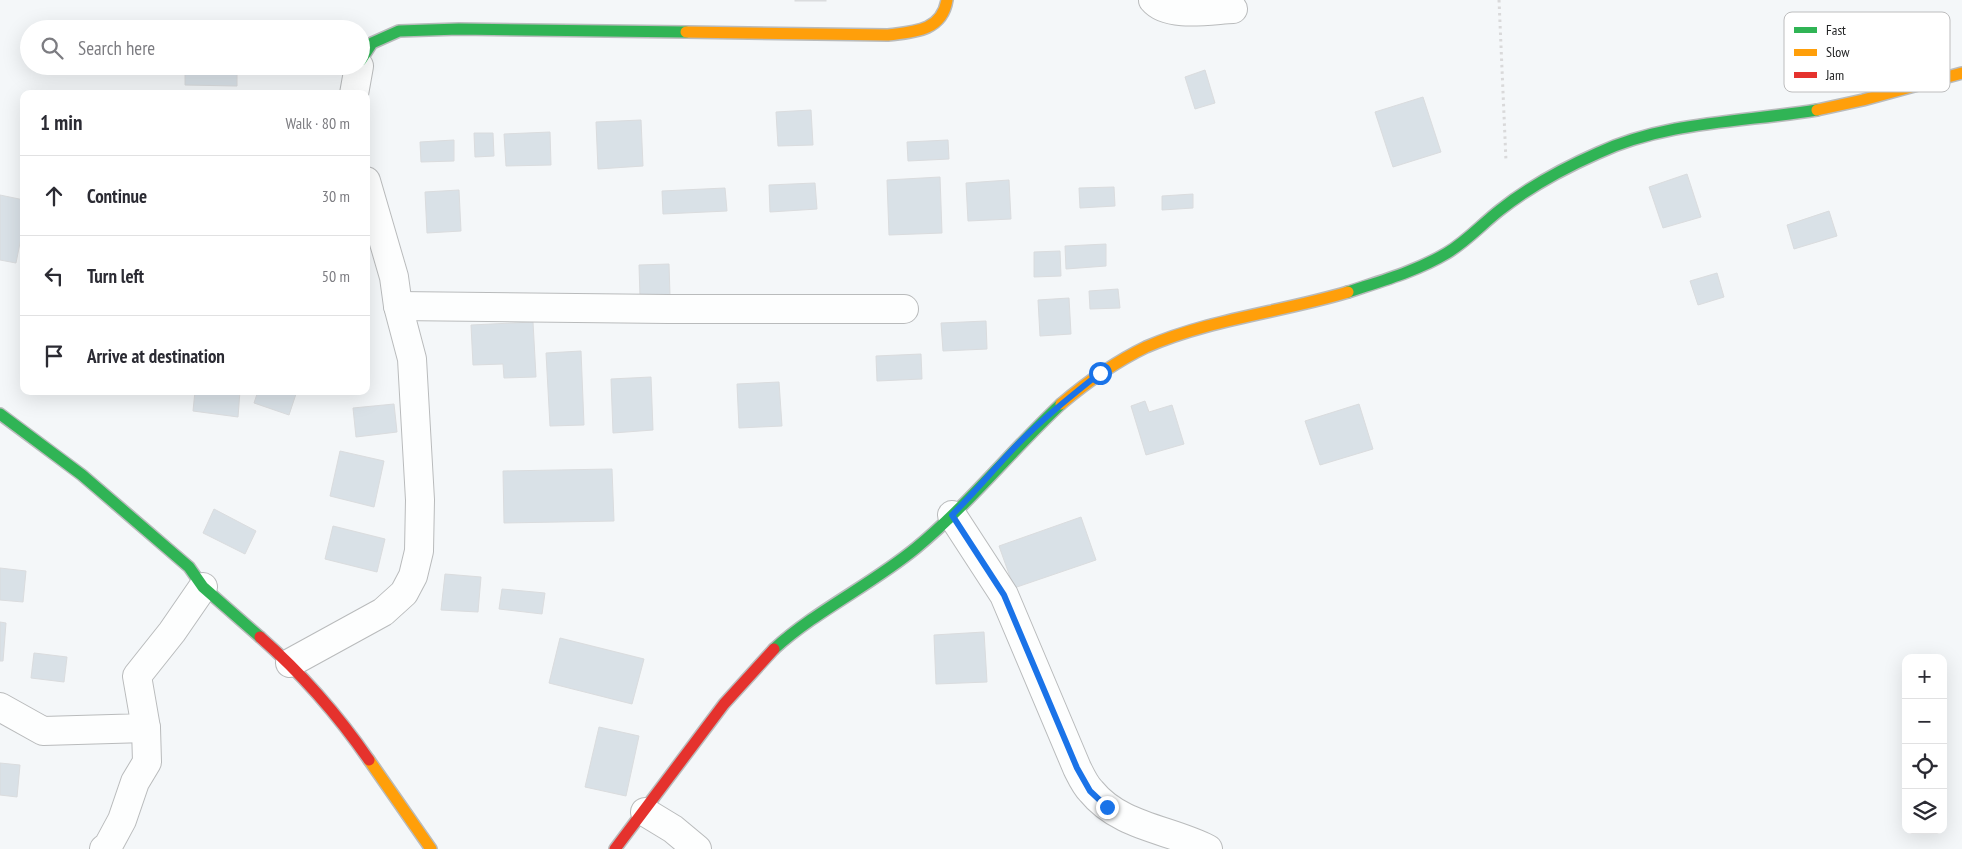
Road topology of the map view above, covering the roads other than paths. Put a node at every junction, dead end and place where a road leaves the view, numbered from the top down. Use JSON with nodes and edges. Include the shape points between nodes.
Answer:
{"nodes":[{"id":1,"x":948,"y":0,"type":"edge"},
{"id":2,"x":1153,"y":0,"type":"edge"},
{"id":3,"x":1233,"y":9,"type":"dead end"},
{"id":4,"x":370,"y":47,"type":"edge"},
{"id":5,"x":357,"y":75,"type":"edge"},
{"id":6,"x":355,"y":90,"type":"edge"},
{"id":7,"x":1890,"y":92,"type":"edge"},
{"id":8,"x":370,"y":194,"type":"edge"},
{"id":9,"x":398,"y":306,"type":"junction"},
{"id":10,"x":904,"y":309,"type":"dead end"},
{"id":11,"x":0,"y":414,"type":"edge"},
{"id":12,"x":952,"y":515,"type":"junction"},
{"id":13,"x":203,"y":587,"type":"junction"},
{"id":14,"x":290,"y":663,"type":"junction"},
{"id":15,"x":0,"y":707,"type":"edge"},
{"id":16,"x":146,"y":728,"type":"junction"},
{"id":17,"x":645,"y":812,"type":"junction"},
{"id":18,"x":104,"y":849,"type":"edge"},
{"id":19,"x":432,"y":849,"type":"edge"},
{"id":20,"x":615,"y":849,"type":"edge"},
{"id":21,"x":697,"y":849,"type":"edge"},
{"id":22,"x":1208,"y":849,"type":"edge"}],
"edges":[{"from":1,"to":4,"type":"street","via":[[939,21],[919,31],[888,35],[459,29],[399,32]]},
{"from":2,"to":3,"type":"street","via":[[1158,6],[1170,10]]},
{"from":5,"to":6,"type":"street"},
{"from":7,"to":12,"type":"street","via":[[1829,108],[1676,130],[1628,141],[1570,166],[1508,204],[1443,255],[1416,267],[1318,301],[1184,332],[1143,349],[1100,373],[1048,415]]},
{"from":8,"to":9,"type":"street","via":[[394,278]]},
{"from":9,"to":10,"type":"street"},
{"from":9,"to":14,"type":"street","via":[[412,358],[420,500],[419,551],[413,576],[404,593],[383,612]]},
{"from":11,"to":13,"type":"street","via":[[82,475],[189,567]]},
{"from":12,"to":17,"type":"street","via":[[910,553],[810,621],[767,656],[723,703]]},
{"from":12,"to":22,"type":"street","via":[[1004,595],[1077,768],[1090,791],[1107,807],[1140,826]]},
{"from":13,"to":14,"type":"street"},
{"from":13,"to":16,"type":"street","via":[[137,676]]},
{"from":14,"to":19,"type":"street","via":[[354,738]]},
{"from":15,"to":16,"type":"street","via":[[43,731]]},
{"from":16,"to":18,"type":"street","via":[[147,762],[134,782],[122,820]]},
{"from":17,"to":20,"type":"street"},
{"from":17,"to":21,"type":"street"}]}
